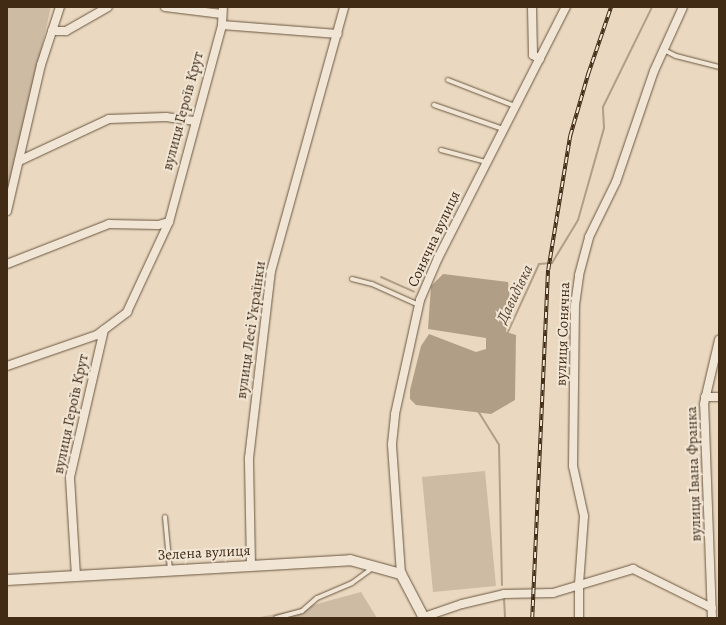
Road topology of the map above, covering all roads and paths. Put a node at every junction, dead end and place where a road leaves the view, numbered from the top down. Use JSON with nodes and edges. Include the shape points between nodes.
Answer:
{"nodes":[{"id":1,"x":60,"y":7,"type":"edge"},
{"id":2,"x":108,"y":7,"type":"edge"},
{"id":3,"x":165,"y":7,"type":"edge"},
{"id":4,"x":344,"y":7,"type":"edge"},
{"id":5,"x":532,"y":7,"type":"edge"},
{"id":6,"x":566,"y":7,"type":"edge"},
{"id":7,"x":683,"y":7,"type":"edge"},
{"id":8,"x":223,"y":10,"type":"edge"},
{"id":9,"x":222,"y":25,"type":"junction"},
{"id":10,"x":52,"y":31,"type":"junction"},
{"id":11,"x":338,"y":34,"type":"junction"},
{"id":12,"x":664,"y":50,"type":"junction"},
{"id":13,"x":540,"y":59,"type":"junction"},
{"id":14,"x":719,"y":67,"type":"edge"},
{"id":15,"x":448,"y":80,"type":"dead end"},
{"id":16,"x":434,"y":105,"type":"dead end"},
{"id":17,"x":515,"y":106,"type":"junction"},
{"id":18,"x":194,"y":121,"type":"junction"},
{"id":19,"x":504,"y":129,"type":"junction"},
{"id":20,"x":441,"y":150,"type":"dead end"},
{"id":21,"x":19,"y":161,"type":"junction"},
{"id":22,"x":487,"y":162,"type":"junction"},
{"id":23,"x":7,"y":211,"type":"edge"},
{"id":24,"x":169,"y":222,"type":"junction"},
{"id":25,"x":7,"y":264,"type":"edge"},
{"id":26,"x":352,"y":279,"type":"dead end"},
{"id":27,"x":419,"y":305,"type":"junction"},
{"id":28,"x":104,"y":330,"type":"junction"},
{"id":29,"x":719,"y":340,"type":"edge"},
{"id":30,"x":7,"y":366,"type":"edge"},
{"id":31,"x":705,"y":397,"type":"junction"},
{"id":32,"x":719,"y":397,"type":"edge"},
{"id":33,"x":164,"y":517,"type":"dead end"},
{"id":34,"x":715,"y":560,"type":"edge"},
{"id":35,"x":251,"y":566,"type":"junction"},
{"id":36,"x":376,"y":566,"type":"junction"},
{"id":37,"x":170,"y":570,"type":"junction"},
{"id":38,"x":401,"y":574,"type":"junction"},
{"id":39,"x":76,"y":576,"type":"junction"},
{"id":40,"x":7,"y":580,"type":"edge"},
{"id":41,"x":578,"y":584,"type":"junction"},
{"id":42,"x":712,"y":608,"type":"junction"},
{"id":43,"x":428,"y":617,"type":"edge"},
{"id":44,"x":276,"y":618,"type":"edge"},
{"id":45,"x":579,"y":618,"type":"edge"},
{"id":46,"x":712,"y":618,"type":"edge"}],
"edges":[{"from":1,"to":10,"type":"street"},
{"from":2,"to":10,"type":"street","via":[[66,31]]},
{"from":3,"to":8,"type":"street"},
{"from":4,"to":11,"type":"street","name":"вулиця Лесі Українки"},
{"from":5,"to":13,"type":"street","via":[[533,55]]},
{"from":6,"to":13,"type":"street","name":"Сонячна вулиця"},
{"from":7,"to":12,"type":"street","name":"вулиця Сонячна"},
{"from":8,"to":9,"type":"street","name":"вулиця Героїв Крут"},
{"from":9,"to":11,"type":"street"},
{"from":9,"to":18,"type":"street","name":"вулиця Героїв Крут"},
{"from":10,"to":21,"type":"street","via":[[41,66]]},
{"from":11,"to":35,"type":"street","name":"вулиця Лесі Українки","via":[[271,271],[249,458]]},
{"from":12,"to":14,"type":"lane","via":[[676,56]]},
{"from":12,"to":41,"type":"street","name":"вулиця Сонячна","via":[[635,123],[616,182],[589,237],[579,275],[575,305],[573,466],[584,516]]},
{"from":13,"to":17,"type":"street","name":"Сонячна вулиця"},
{"from":15,"to":17,"type":"lane"},
{"from":16,"to":19,"type":"lane"},
{"from":17,"to":19,"type":"street","name":"Сонячна вулиця"},
{"from":18,"to":21,"type":"street","via":[[166,117],[109,119]]},
{"from":18,"to":24,"type":"street","name":"вулиця Героїв Крут"},
{"from":19,"to":22,"type":"street","name":"Сонячна вулиця"},
{"from":20,"to":22,"type":"lane"},
{"from":21,"to":23,"type":"street"},
{"from":22,"to":27,"type":"street","name":"Сонячна вулиця","via":[[438,258]]},
{"from":24,"to":25,"type":"street","via":[[158,225],[109,224]]},
{"from":24,"to":28,"type":"street","name":"вулиця Героїв Крут","via":[[127,312]]},
{"from":26,"to":27,"type":"lane","via":[[372,284]]},
{"from":27,"to":38,"type":"street","name":"Сонячна вулиця","via":[[395,414],[392,444]]},
{"from":28,"to":30,"type":"street","name":"вулиця Героїв Крут","via":[[68,347]]},
{"from":28,"to":39,"type":"street","name":"вулиця Героїв Крут","via":[[70,477]]},
{"from":29,"to":31,"type":"street","name":"вулиця Івана Франка"},
{"from":31,"to":32,"type":"street"},
{"from":31,"to":34,"type":"street","name":"вулиця Івана Франка","via":[[706,481]]},
{"from":33,"to":37,"type":"lane"},
{"from":34,"to":42,"type":"street","name":"вулиця Івана Франка"},
{"from":35,"to":36,"type":"street","name":"Зелена вулиця","via":[[350,560]]},
{"from":35,"to":37,"type":"street","name":"Зелена вулиця"},
{"from":36,"to":38,"type":"street","name":"Зелена вулиця"},
{"from":36,"to":44,"type":"lane","via":[[352,583],[317,598],[302,612]]},
{"from":37,"to":39,"type":"street","name":"Зелена вулиця"},
{"from":38,"to":43,"type":"street"},
{"from":39,"to":40,"type":"street","name":"Зелена вулиця"},
{"from":41,"to":42,"type":"street","via":[[633,569]]},
{"from":41,"to":43,"type":"street","via":[[553,593],[504,594],[462,604]]},
{"from":41,"to":45,"type":"street","name":"вулиця Сонячна"},
{"from":42,"to":46,"type":"street","name":"вулиця Івана Франка"}]}
